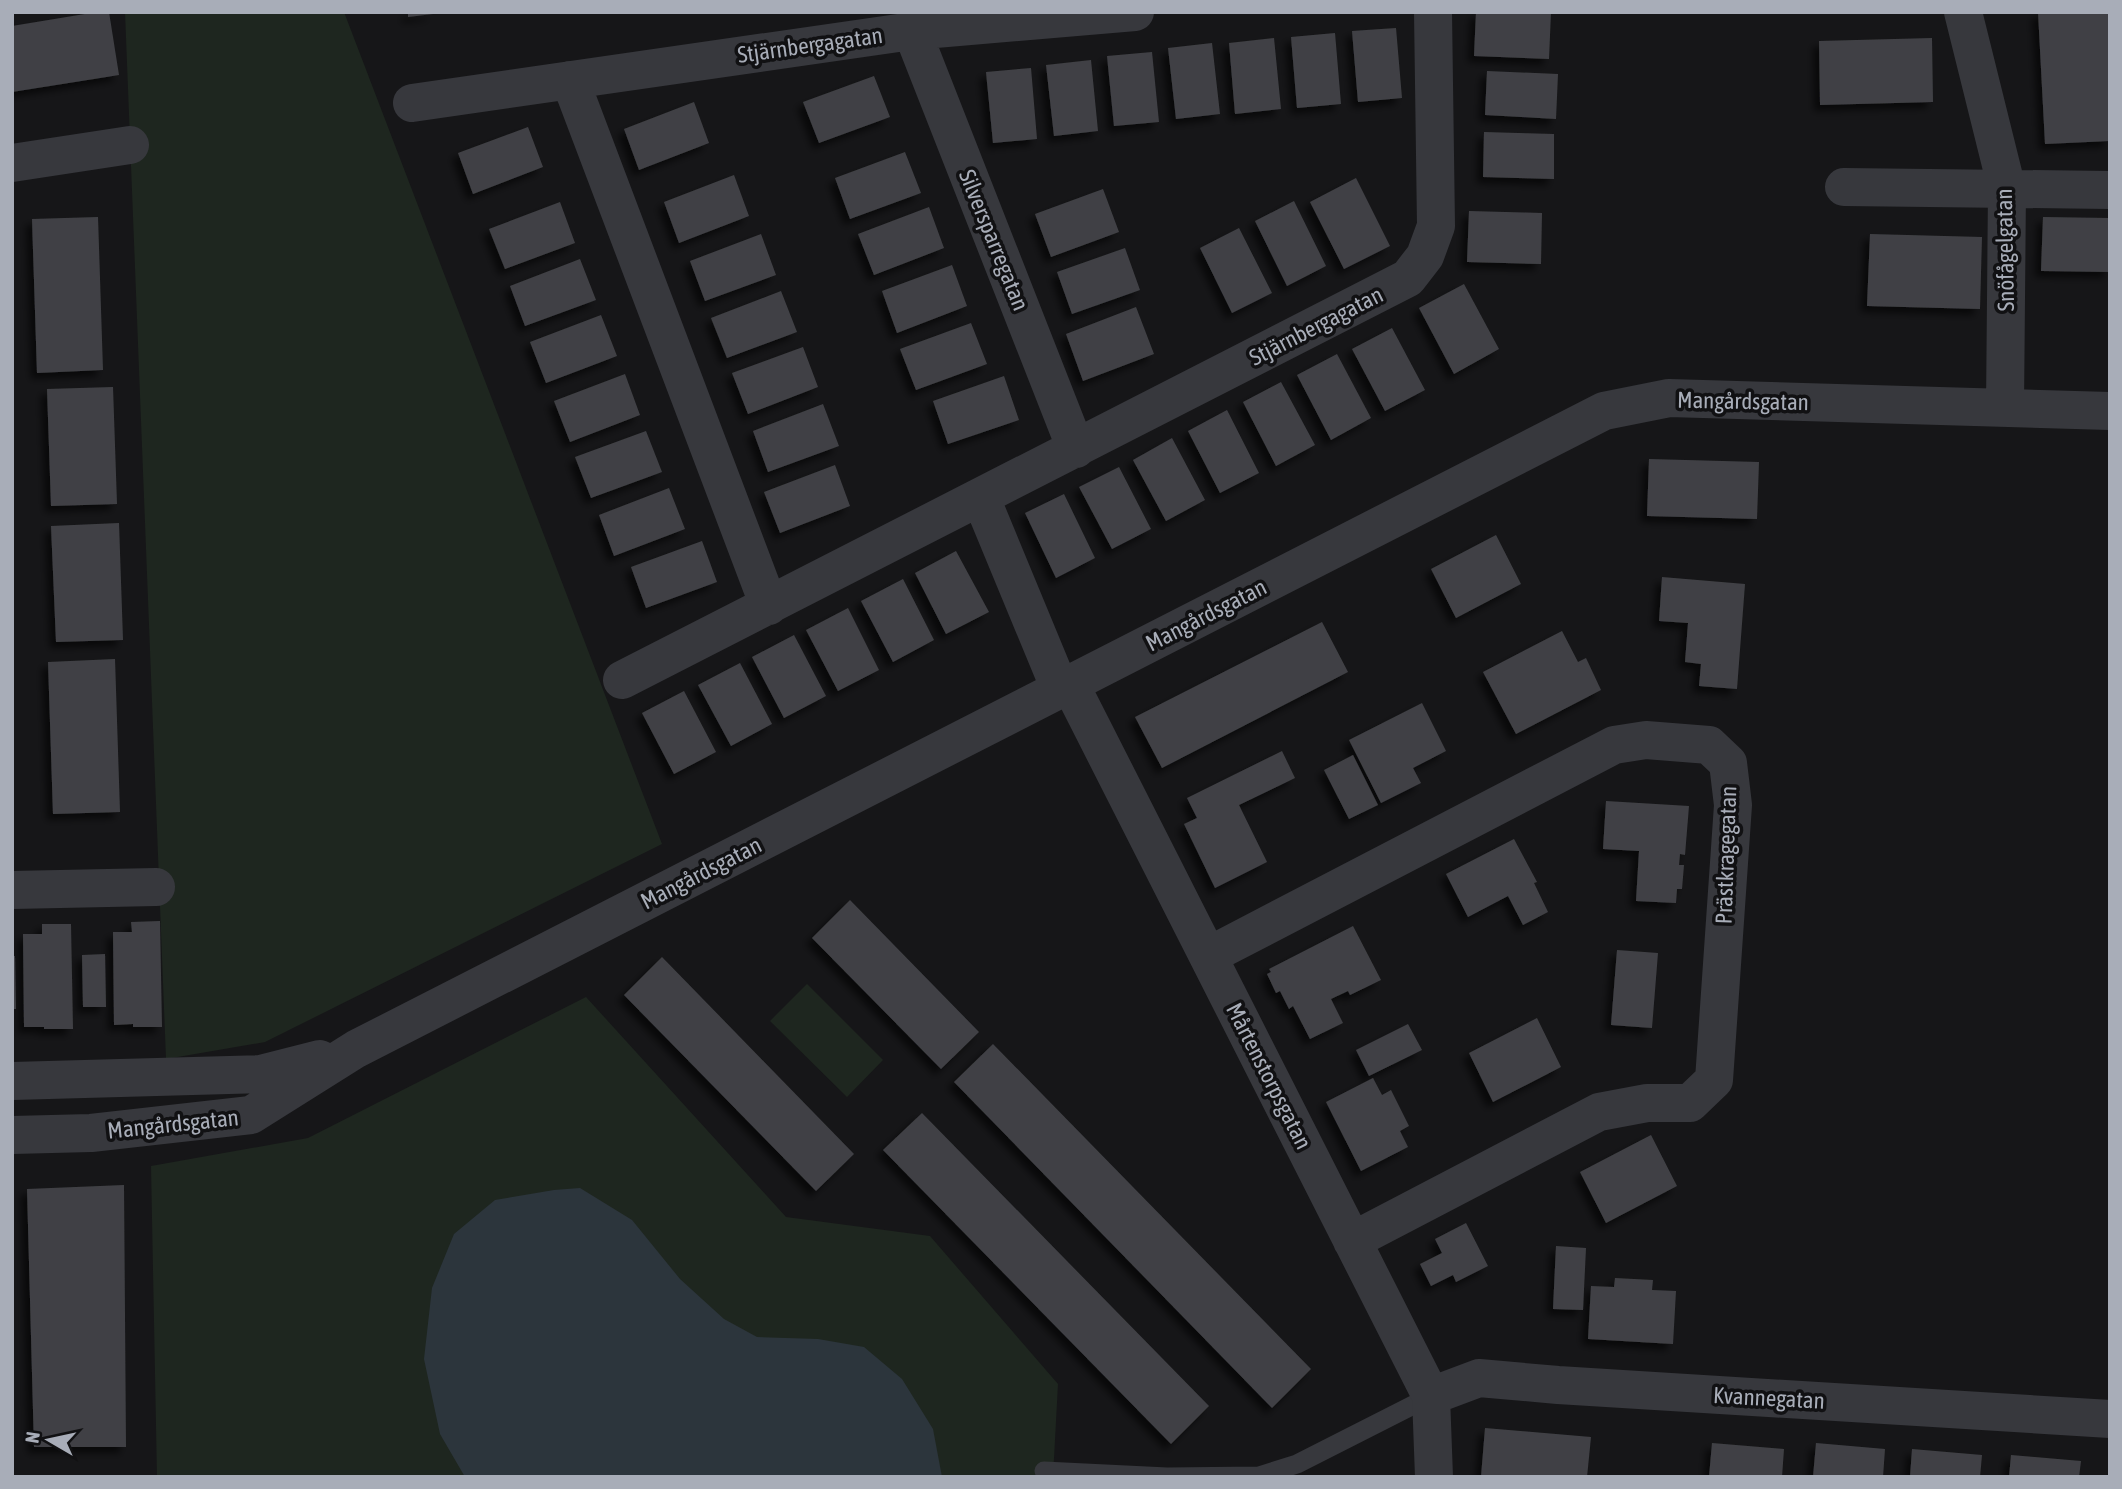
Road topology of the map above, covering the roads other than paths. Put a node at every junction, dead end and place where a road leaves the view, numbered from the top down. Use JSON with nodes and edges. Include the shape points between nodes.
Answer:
{"nodes":[{"id":1,"x":1135,"y":12,"type":"edge"},
{"id":2,"x":1433,"y":12,"type":"edge"},
{"id":3,"x":1963,"y":12,"type":"edge"},
{"id":4,"x":912,"y":31,"type":"junction"},
{"id":5,"x":570,"y":80,"type":"junction"},
{"id":6,"x":412,"y":103,"type":"dead end"},
{"id":7,"x":130,"y":145,"type":"dead end"},
{"id":8,"x":12,"y":163,"type":"edge"},
{"id":9,"x":1844,"y":187,"type":"dead end"},
{"id":10,"x":2007,"y":189,"type":"junction"},
{"id":11,"x":2110,"y":190,"type":"edge"},
{"id":12,"x":2005,"y":408,"type":"junction"},
{"id":13,"x":2110,"y":411,"type":"edge"},
{"id":14,"x":1076,"y":449,"type":"junction"},
{"id":15,"x":981,"y":498,"type":"junction"},
{"id":16,"x":769,"y":606,"type":"junction"},
{"id":17,"x":622,"y":680,"type":"dead end"},
{"id":18,"x":1065,"y":687,"type":"junction"},
{"id":19,"x":156,"y":887,"type":"dead end"},
{"id":20,"x":12,"y":890,"type":"edge"},
{"id":21,"x":1208,"y":956,"type":"junction"},
{"id":22,"x":356,"y":1049,"type":"junction"},
{"id":23,"x":12,"y":1080,"type":"edge"},
{"id":24,"x":12,"y":1135,"type":"edge"},
{"id":25,"x":1352,"y":1241,"type":"junction"},
{"id":26,"x":1431,"y":1396,"type":"junction"},
{"id":27,"x":2110,"y":1419,"type":"edge"},
{"id":28,"x":1044,"y":1471,"type":"dead end"},
{"id":29,"x":1434,"y":1477,"type":"edge"}],
"edges":[{"from":1,"to":4,"type":"street","name":"Stjärnbergagatan"},
{"from":2,"to":14,"type":"street","name":"Stjärnbergagatan","via":[[1436,226],[1425,256],[1408,278]]},
{"from":3,"to":10,"type":"street","name":"Snöfågelgatan"},
{"from":4,"to":5,"type":"street","name":"Stjärnbergagatan"},
{"from":4,"to":14,"type":"street","name":"Silversparregatan"},
{"from":5,"to":6,"type":"street","name":"Stjärnbergagatan"},
{"from":5,"to":16,"type":"street"},
{"from":7,"to":8,"type":"street"},
{"from":9,"to":10,"type":"street"},
{"from":10,"to":11,"type":"street"},
{"from":10,"to":12,"type":"street","name":"Snöfågelgatan"},
{"from":12,"to":13,"type":"street","name":"Mangårdsgatan"},
{"from":12,"to":18,"type":"street","name":"Mangårdsgatan","via":[[1669,398],[1604,411]]},
{"from":14,"to":15,"type":"street","name":"Stjärnbergagatan"},
{"from":15,"to":16,"type":"street","name":"Stjärnbergagatan"},
{"from":15,"to":18,"type":"street"},
{"from":16,"to":17,"type":"street","name":"Stjärnbergagatan"},
{"from":18,"to":21,"type":"street","name":"Mårtenstorpsgatan"},
{"from":18,"to":22,"type":"street","name":"Mangårdsgatan"},
{"from":19,"to":20,"type":"street"},
{"from":21,"to":25,"type":"street","name":"Mårtenstorpsgatan"},
{"from":21,"to":25,"type":"street","name":"Prästkragegatan","via":[[1614,745],[1646,740],[1709,745],[1728,763],[1733,805],[1714,1080],[1690,1103],[1647,1103],[1599,1112]]},
{"from":22,"to":23,"type":"street","name":"Mangårdsgatan","via":[[261,1074]]},
{"from":22,"to":24,"type":"street","name":"Mangårdsgatan","via":[[251,1115],[92,1133]]},
{"from":25,"to":26,"type":"street","name":"Mårtenstorpsgatan"},
{"from":26,"to":27,"type":"street","name":"Kvannegatan","via":[[1479,1378]]},
{"from":26,"to":28,"type":"lane","via":[[1297,1464],[1259,1476]]},
{"from":26,"to":29,"type":"street","name":"Mårtenstorpsgatan"}]}
